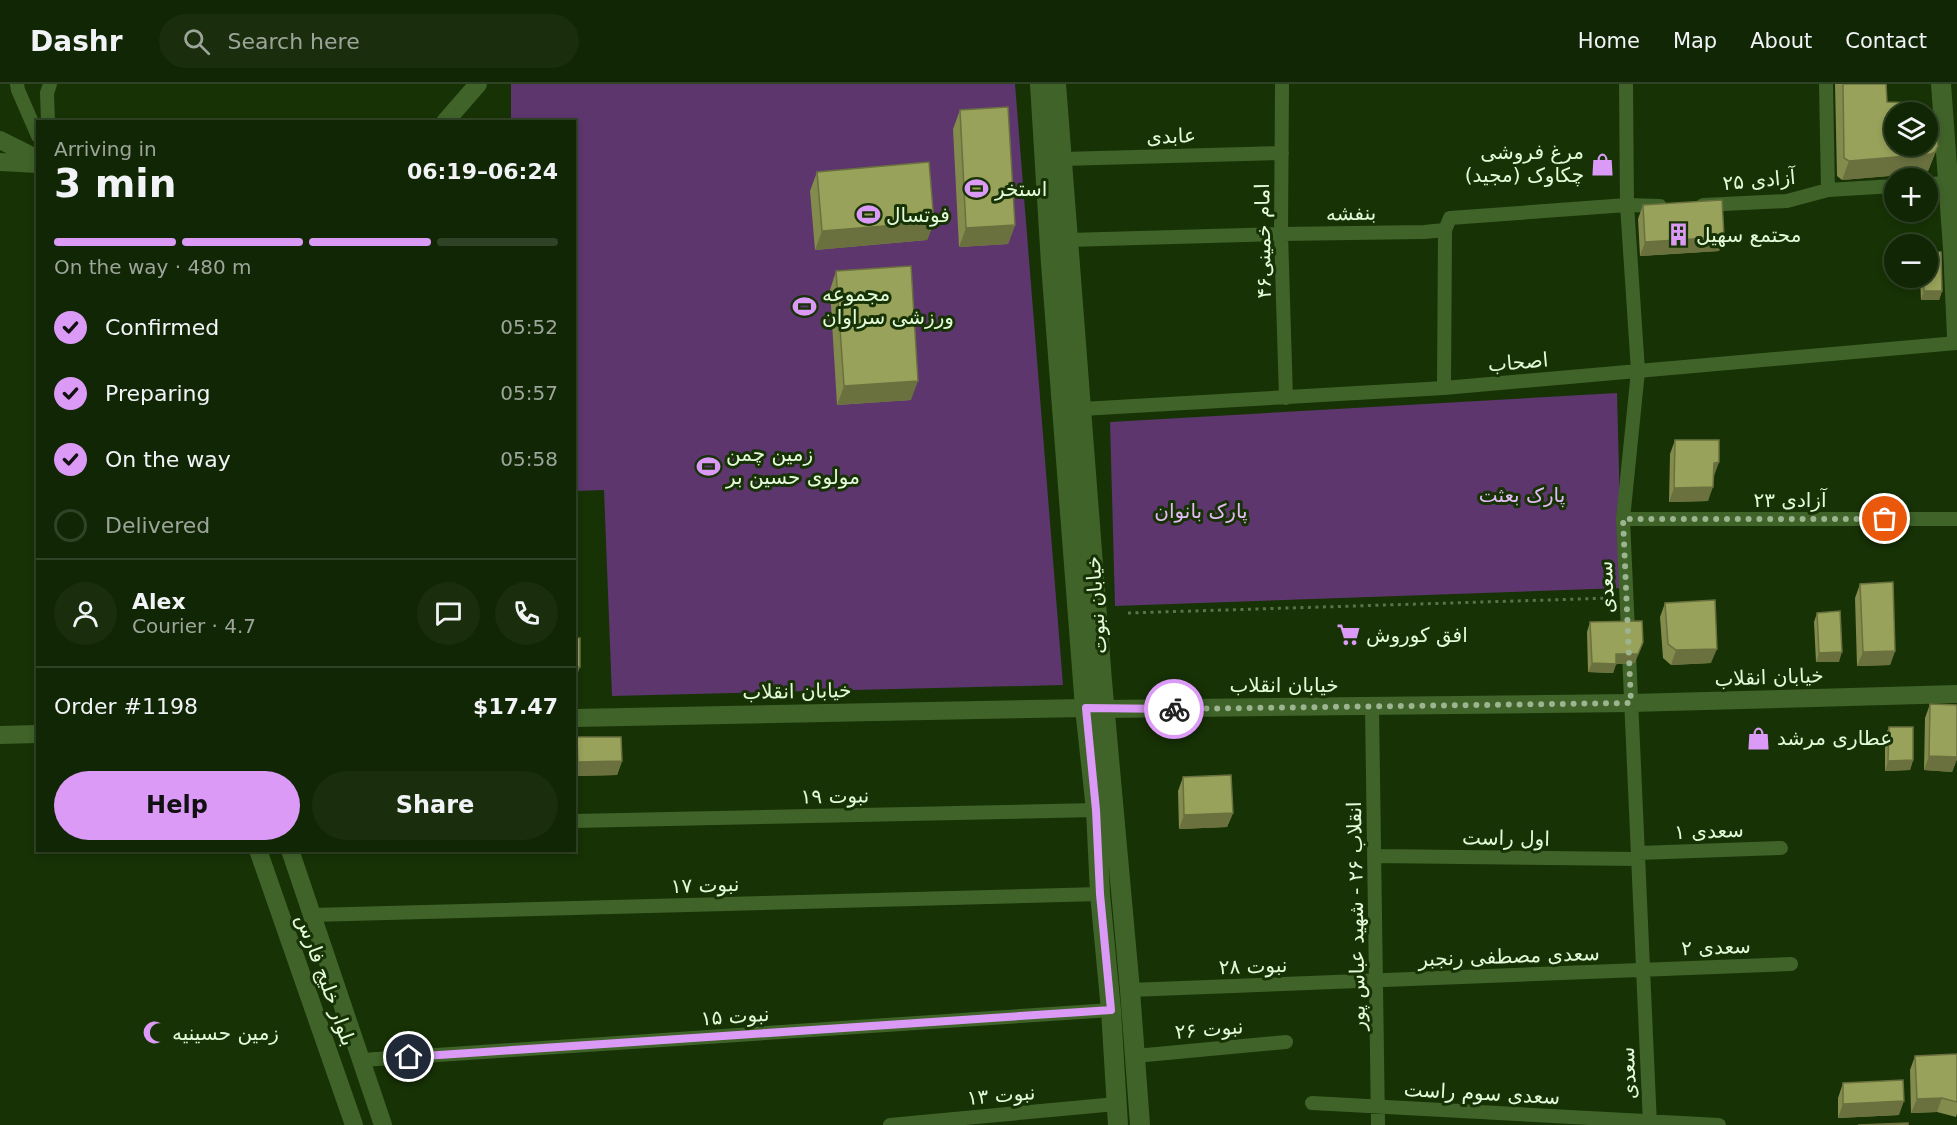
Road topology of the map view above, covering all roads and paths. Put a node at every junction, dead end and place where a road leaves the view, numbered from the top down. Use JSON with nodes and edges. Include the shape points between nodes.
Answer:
{"nodes":[{"id":1,"x":17,"y":84,"type":"edge"},
{"id":2,"x":50,"y":84,"type":"edge"},
{"id":3,"x":478,"y":84,"type":"edge"},
{"id":4,"x":1040,"y":84,"type":"edge"},
{"id":5,"x":1056,"y":84,"type":"edge"},
{"id":6,"x":1282,"y":84,"type":"edge"},
{"id":7,"x":1626,"y":84,"type":"edge"},
{"id":8,"x":1826,"y":84,"type":"edge"},
{"id":9,"x":1941,"y":84,"type":"edge"},
{"id":10,"x":48,"y":120,"type":"edge"},
{"id":11,"x":447,"y":120,"type":"edge"},
{"id":12,"x":36,"y":131,"type":"edge"},
{"id":13,"x":0,"y":140,"type":"edge"},
{"id":14,"x":1282,"y":153,"type":"junction"},
{"id":15,"x":36,"y":158,"type":"edge"},
{"id":16,"x":1062,"y":159,"type":"junction"},
{"id":17,"x":0,"y":162,"type":"edge"},
{"id":18,"x":36,"y":164,"type":"edge"},
{"id":19,"x":1948,"y":183,"type":"junction"},
{"id":20,"x":1938,"y":184,"type":"edge"},
{"id":21,"x":1884,"y":187,"type":"edge"},
{"id":22,"x":1828,"y":190,"type":"junction"},
{"id":23,"x":1627,"y":205,"type":"junction"},
{"id":24,"x":1694,"y":205,"type":"edge"},
{"id":25,"x":1671,"y":206,"type":"edge"},
{"id":26,"x":1445,"y":230,"type":"junction"},
{"id":27,"x":1281,"y":234,"type":"junction"},
{"id":28,"x":1068,"y":240,"type":"junction"},
{"id":29,"x":1955,"y":248,"type":"edge"},
{"id":30,"x":1957,"y":337,"type":"edge"},
{"id":31,"x":1957,"y":343,"type":"edge"},
{"id":32,"x":1638,"y":371,"type":"junction"},
{"id":33,"x":1444,"y":388,"type":"junction"},
{"id":34,"x":1286,"y":398,"type":"junction"},
{"id":35,"x":1072,"y":410,"type":"junction"},
{"id":36,"x":1623,"y":519,"type":"junction"},
{"id":37,"x":1957,"y":519,"type":"edge"},
{"id":38,"x":1626,"y":598,"type":"junction"},
{"id":39,"x":1128,"y":613,"type":"dead end"},
{"id":40,"x":1957,"y":694,"type":"edge"},
{"id":41,"x":1631,"y":703,"type":"junction"},
{"id":42,"x":1372,"y":707,"type":"junction"},
{"id":43,"x":1086,"y":708,"type":"junction"},
{"id":44,"x":1106,"y":709,"type":"junction"},
{"id":45,"x":576,"y":718,"type":"edge"},
{"id":46,"x":36,"y":734,"type":"edge"},
{"id":47,"x":0,"y":735,"type":"edge"},
{"id":48,"x":1096,"y":810,"type":"junction"},
{"id":49,"x":576,"y":821,"type":"edge"},
{"id":50,"x":1781,"y":848,"type":"dead end"},
{"id":51,"x":259,"y":852,"type":"edge"},
{"id":52,"x":291,"y":852,"type":"edge"},
{"id":53,"x":1374,"y":856,"type":"junction"},
{"id":54,"x":1638,"y":856,"type":"junction"},
{"id":55,"x":1100,"y":894,"type":"junction"},
{"id":56,"x":312,"y":915,"type":"junction"},
{"id":57,"x":1791,"y":964,"type":"dead end"},
{"id":58,"x":1643,"y":970,"type":"junction"},
{"id":59,"x":1376,"y":980,"type":"junction"},
{"id":60,"x":1131,"y":995,"type":"junction"},
{"id":61,"x":1110,"y":1005,"type":"junction"},
{"id":62,"x":1286,"y":1042,"type":"dead end"},
{"id":63,"x":1136,"y":1056,"type":"junction"},
{"id":64,"x":362,"y":1060,"type":"junction"},
{"id":65,"x":1312,"y":1102,"type":"dead end"},
{"id":66,"x":1116,"y":1104,"type":"junction"},
{"id":67,"x":1378,"y":1106,"type":"junction"},
{"id":68,"x":1650,"y":1124,"type":"edge"},
{"id":69,"x":354,"y":1125,"type":"edge"},
{"id":70,"x":383,"y":1125,"type":"edge"},
{"id":71,"x":890,"y":1125,"type":"edge"},
{"id":72,"x":1118,"y":1125,"type":"edge"},
{"id":73,"x":1140,"y":1125,"type":"edge"},
{"id":74,"x":1378,"y":1125,"type":"edge"},
{"id":75,"x":1719,"y":1125,"type":"edge"}],
"edges":[{"from":1,"to":12,"type":"street"},
{"from":2,"to":10,"type":"street"},
{"from":3,"to":11,"type":"street"},
{"from":4,"to":35,"type":"main road","name":"خیابان نبوت"},
{"from":5,"to":16,"type":"main road","name":"خیابان نبوت"},
{"from":6,"to":14,"type":"street","name":"امام خمینی۴۶"},
{"from":7,"to":23,"type":"street","name":"سعدی"},
{"from":8,"to":22,"type":"street"},
{"from":9,"to":19,"type":"main road"},
{"from":13,"to":15,"type":"street"},
{"from":14,"to":16,"type":"street","name":"عابدی"},
{"from":14,"to":27,"type":"street","name":"امام خمینی۴۶"},
{"from":16,"to":28,"type":"main road","name":"خیابان نبوت"},
{"from":17,"to":18,"type":"street"},
{"from":19,"to":20,"type":"street"},
{"from":19,"to":29,"type":"main road"},
{"from":21,"to":22,"type":"street","name":"آزادی ۲۵"},
{"from":22,"to":24,"type":"street","name":"آزادی ۲۵","via":[[1787,201]]},
{"from":23,"to":25,"type":"street"},
{"from":23,"to":26,"type":"street","name":"بنفشه","via":[[1450,218]]},
{"from":23,"to":32,"type":"street","name":"سعدی"},
{"from":26,"to":27,"type":"street","name":"بنفشه"},
{"from":26,"to":33,"type":"street"},
{"from":27,"to":28,"type":"street","name":"بنفشه"},
{"from":27,"to":34,"type":"street","name":"امام خمینی۴۶"},
{"from":28,"to":35,"type":"main road","name":"خیابان نبوت"},
{"from":29,"to":30,"type":"main road"},
{"from":31,"to":32,"type":"street","name":"اصحاب"},
{"from":32,"to":33,"type":"street","name":"اصحاب"},
{"from":32,"to":36,"type":"street","name":"سعدی"},
{"from":33,"to":34,"type":"street","name":"اصحاب"},
{"from":34,"to":35,"type":"street","name":"اصحاب"},
{"from":35,"to":43,"type":"main road","name":"خیابان نبوت"},
{"from":35,"to":44,"type":"main road","name":"خیابان نبوت"},
{"from":36,"to":37,"type":"street","name":"آزادی ۲۳"},
{"from":36,"to":38,"type":"street","name":"سعدی"},
{"from":38,"to":39,"type":"path"},
{"from":38,"to":41,"type":"street","name":"سعدی"},
{"from":40,"to":41,"type":"street","name":"خیابان انقلاب"},
{"from":41,"to":42,"type":"street","name":"خیابان انقلاب"},
{"from":41,"to":54,"type":"street","name":"سعدی"},
{"from":42,"to":44,"type":"street","name":"خیابان انقلاب"},
{"from":42,"to":53,"type":"street","name":"انقلاب ۲۶ - شهید عباس پور"},
{"from":43,"to":44,"type":"street","name":"خیابان انقلاب"},
{"from":43,"to":45,"type":"street","name":"خیابان انقلاب"},
{"from":43,"to":48,"type":"main road","name":"خیابان نبوت"},
{"from":44,"to":60,"type":"main road","name":"خیابان نبوت"},
{"from":46,"to":47,"type":"street"},
{"from":48,"to":49,"type":"street","name":"نبوت ۱۹"},
{"from":48,"to":55,"type":"main road","name":"خیابان نبوت"},
{"from":50,"to":54,"type":"street","name":"سعدی ۱"},
{"from":51,"to":69,"type":"street","name":"بلوار خلیج فارس"},
{"from":52,"to":56,"type":"street","name":"بلوار خلیج فارس"},
{"from":53,"to":54,"type":"street","name":"اول راست"},
{"from":53,"to":59,"type":"street","name":"انقلاب ۲۶ - شهید عباس پور"},
{"from":54,"to":58,"type":"street","name":"سعدی"},
{"from":55,"to":56,"type":"street","name":"نبوت ۱۷"},
{"from":55,"to":61,"type":"main road","name":"خیابان نبوت"},
{"from":56,"to":64,"type":"street","name":"بلوار خلیج فارس"},
{"from":57,"to":58,"type":"street","name":"سعدی ۲"},
{"from":58,"to":59,"type":"street","name":"سعدی مصطفی رنجبر"},
{"from":58,"to":68,"type":"street","name":"سعدی"},
{"from":59,"to":60,"type":"street","name":"نبوت ۲۸"},
{"from":59,"to":67,"type":"street","name":"انقلاب ۲۶ - شهید عباس پور"},
{"from":60,"to":61,"type":"main road"},
{"from":60,"to":63,"type":"main road","name":"خیابان نبوت"},
{"from":61,"to":64,"type":"street","name":"نبوت ۱۵"},
{"from":61,"to":66,"type":"main road","name":"خیابان نبوت"},
{"from":62,"to":63,"type":"street","name":"نبوت ۲۶"},
{"from":63,"to":73,"type":"main road","name":"خیابان نبوت"},
{"from":64,"to":70,"type":"street","name":"بلوار خلیج فارس"},
{"from":65,"to":67,"type":"street","name":"سعدی سوم راست"},
{"from":66,"to":71,"type":"street","name":"نبوت ۱۳"},
{"from":66,"to":72,"type":"main road","name":"خیابان نبوت"},
{"from":67,"to":68,"type":"street","name":"سعدی سوم راست"},
{"from":67,"to":74,"type":"street","name":"انقلاب ۲۶ - شهید عباس پور"},
{"from":68,"to":75,"type":"street","name":"سعدی سوم راست"}]}
